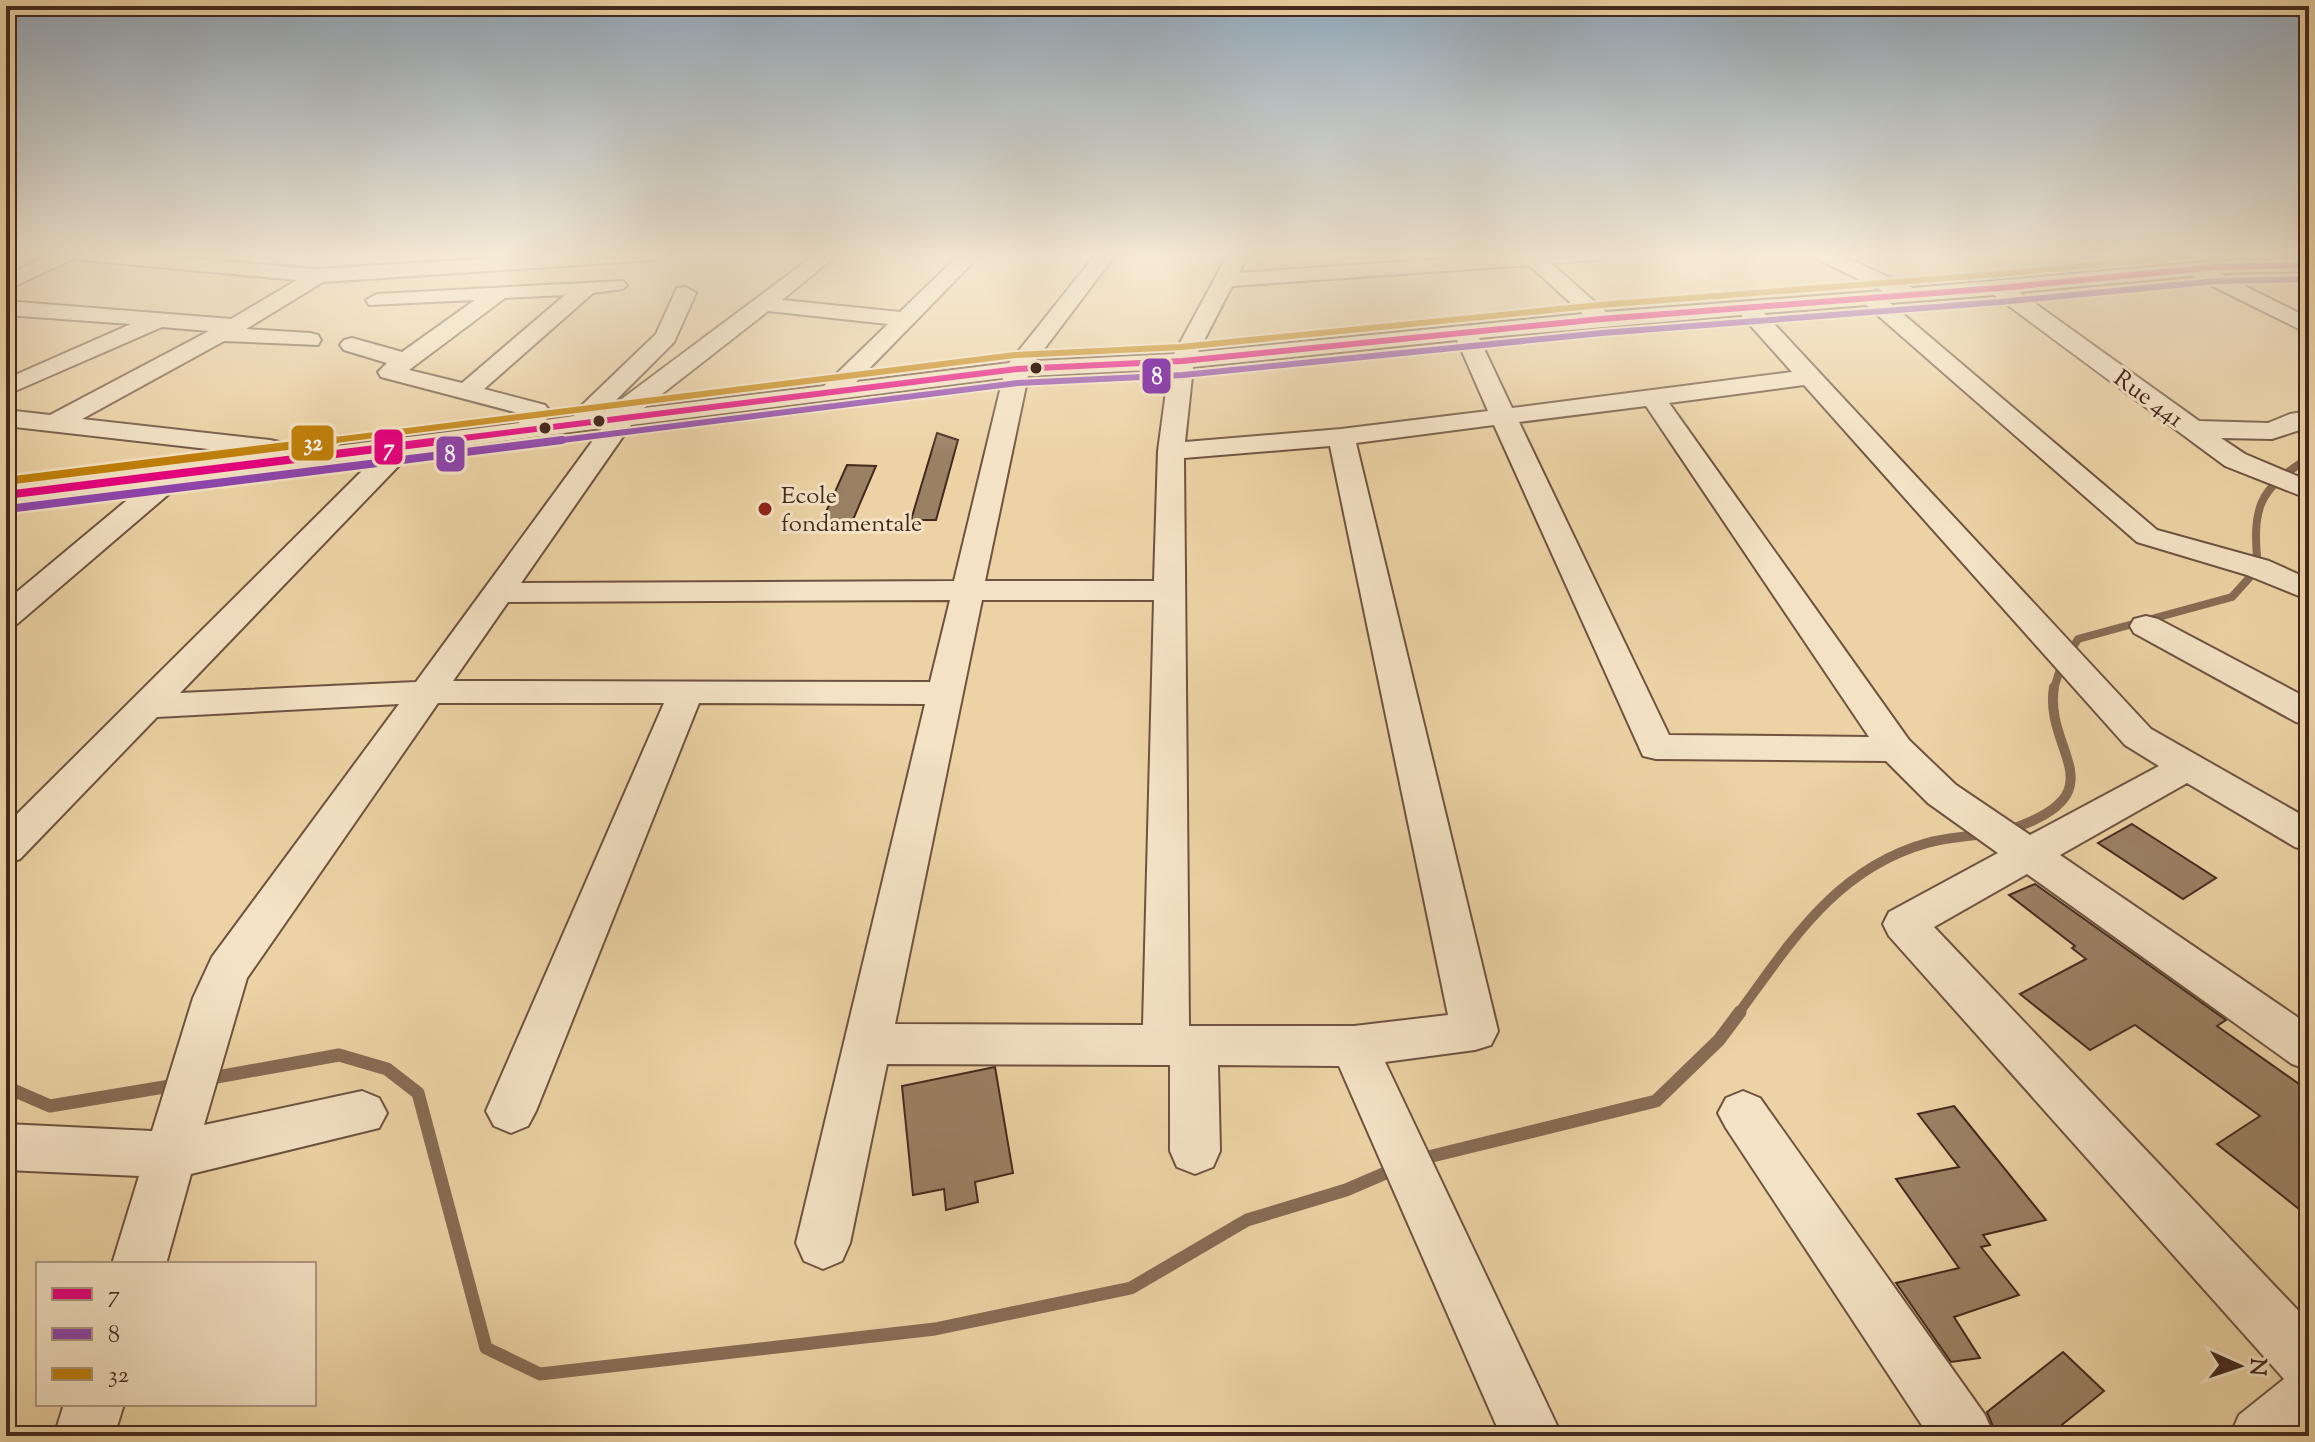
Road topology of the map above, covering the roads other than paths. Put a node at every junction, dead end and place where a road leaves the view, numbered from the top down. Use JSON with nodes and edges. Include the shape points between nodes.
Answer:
{"nodes":[{"id":1,"x":156,"y":321,"type":"edge"},
{"id":2,"x":168,"y":321,"type":"edge"},
{"id":3,"x":242,"y":321,"type":"edge"},
{"id":4,"x":460,"y":321,"type":"edge"},
{"id":5,"x":548,"y":321,"type":"edge"},
{"id":6,"x":673,"y":321,"type":"edge"},
{"id":7,"x":741,"y":321,"type":"edge"},
{"id":8,"x":902,"y":321,"type":"edge"},
{"id":9,"x":1054,"y":321,"type":"edge"},
{"id":10,"x":1203,"y":321,"type":"edge"},
{"id":11,"x":1575,"y":321,"type":"edge"},
{"id":12,"x":1759,"y":321,"type":"edge"},
{"id":13,"x":1898,"y":321,"type":"edge"},
{"id":14,"x":2045,"y":321,"type":"edge"},
{"id":15,"x":227,"y":330,"type":"junction"},
{"id":16,"x":1464,"y":331,"type":"junction"},
{"id":17,"x":438,"y":337,"type":"junction"},
{"id":18,"x":310,"y":340,"type":"dead end"},
{"id":19,"x":526,"y":340,"type":"junction"},
{"id":20,"x":352,"y":345,"type":"dead end"},
{"id":21,"x":406,"y":361,"type":"junction"},
{"id":22,"x":1182,"y":361,"type":"junction"},
{"id":23,"x":1017,"y":369,"type":"junction"},
{"id":24,"x":1811,"y":377,"type":"junction"},
{"id":25,"x":6,"y":388,"type":"edge"},
{"id":26,"x":466,"y":392,"type":"junction"},
{"id":27,"x":831,"y":393,"type":"junction"},
{"id":28,"x":1651,"y":395,"type":"junction"},
{"id":29,"x":1503,"y":417,"type":"junction"},
{"id":30,"x":6,"y":418,"type":"edge"},
{"id":31,"x":618,"y":419,"type":"junction"},
{"id":32,"x":2309,"y":419,"type":"edge"},
{"id":33,"x":55,"y":423,"type":"junction"},
{"id":34,"x":577,"y":424,"type":"junction"},
{"id":35,"x":2192,"y":429,"type":"junction"},
{"id":36,"x":530,"y":430,"type":"junction"},
{"id":37,"x":1341,"y":437,"type":"junction"},
{"id":38,"x":402,"y":446,"type":"junction"},
{"id":39,"x":1171,"y":451,"type":"junction"},
{"id":40,"x":327,"y":455,"type":"junction"},
{"id":41,"x":177,"y":473,"type":"junction"},
{"id":42,"x":2309,"y":491,"type":"edge"},
{"id":43,"x":6,"y":495,"type":"edge"},
{"id":44,"x":1170,"y":590,"type":"junction"},
{"id":45,"x":968,"y":591,"type":"junction"},
{"id":46,"x":2309,"y":591,"type":"edge"},
{"id":47,"x":500,"y":593,"type":"junction"},
{"id":48,"x":6,"y":617,"type":"edge"},
{"id":49,"x":2146,"y":626,"type":"dead end"},
{"id":50,"x":427,"y":692,"type":"junction"},
{"id":51,"x":686,"y":693,"type":"junction"},
{"id":52,"x":945,"y":693,"type":"junction"},
{"id":53,"x":147,"y":706,"type":"junction"},
{"id":54,"x":2309,"y":714,"type":"edge"},
{"id":55,"x":1896,"y":749,"type":"junction"},
{"id":56,"x":2188,"y":766,"type":"junction"},
{"id":57,"x":2309,"y":837,"type":"edge"},
{"id":58,"x":6,"y":849,"type":"edge"},
{"id":59,"x":2022,"y":852,"type":"junction"},
{"id":60,"x":867,"y":1044,"type":"junction"},
{"id":61,"x":1180,"y":1045,"type":"junction"},
{"id":62,"x":1354,"y":1046,"type":"junction"},
{"id":63,"x":2309,"y":1050,"type":"edge"},
{"id":64,"x":511,"y":1111,"type":"dead end"},
{"id":65,"x":362,"y":1113,"type":"dead end"},
{"id":66,"x":1743,"y":1113,"type":"dead end"},
{"id":67,"x":6,"y":1147,"type":"edge"},
{"id":68,"x":1195,"y":1151,"type":"dead end"},
{"id":69,"x":172,"y":1155,"type":"junction"},
{"id":70,"x":823,"y":1243,"type":"dead end"},
{"id":71,"x":140,"y":1262,"type":"edge"},
{"id":72,"x":2309,"y":1364,"type":"edge"},
{"id":73,"x":2309,"y":1397,"type":"edge"},
{"id":74,"x":93,"y":1406,"type":"edge"},
{"id":75,"x":84,"y":1436,"type":"edge"},
{"id":76,"x":1532,"y":1436,"type":"edge"},
{"id":77,"x":1964,"y":1436,"type":"edge"},
{"id":78,"x":2260,"y":1436,"type":"edge"}],
"edges":[{"from":1,"to":25,"type":"street"},
{"from":2,"to":15,"type":"street"},
{"from":3,"to":15,"type":"street"},
{"from":4,"to":17,"type":"street"},
{"from":5,"to":19,"type":"street"},
{"from":6,"to":34,"type":"street","via":[[666,337]]},
{"from":7,"to":31,"type":"street"},
{"from":8,"to":27,"type":"street"},
{"from":9,"to":23,"type":"street"},
{"from":10,"to":22,"type":"street"},
{"from":11,"to":16,"type":"street"},
{"from":12,"to":24,"type":"street"},
{"from":13,"to":46,"type":"street","via":[[2147,536],[2258,568]]},
{"from":14,"to":35,"type":"street","name":"Rue 441"},
{"from":15,"to":18,"type":"street"},
{"from":15,"to":33,"type":"street"},
{"from":16,"to":22,"type":"street"},
{"from":16,"to":29,"type":"street"},
{"from":17,"to":19,"type":"street"},
{"from":17,"to":21,"type":"street"},
{"from":19,"to":26,"type":"street"},
{"from":20,"to":21,"type":"street"},
{"from":21,"to":26,"type":"street","via":[[390,372]]},
{"from":22,"to":23,"type":"street"},
{"from":22,"to":39,"type":"street"},
{"from":23,"to":27,"type":"street"},
{"from":23,"to":45,"type":"street"},
{"from":24,"to":28,"type":"street"},
{"from":24,"to":56,"type":"street","via":[[2138,737]]},
{"from":26,"to":36,"type":"street","via":[[536,410]]},
{"from":27,"to":31,"type":"street"},
{"from":28,"to":29,"type":"street"},
{"from":28,"to":55,"type":"street"},
{"from":29,"to":37,"type":"street"},
{"from":29,"to":55,"type":"street","via":[[1656,747]]},
{"from":30,"to":33,"type":"street"},
{"from":31,"to":34,"type":"street"},
{"from":31,"to":47,"type":"street"},
{"from":32,"to":35,"type":"street","via":[[2272,431]]},
{"from":33,"to":40,"type":"street"},
{"from":34,"to":36,"type":"street"},
{"from":35,"to":42,"type":"street","name":"Rue 441","via":[[2235,460]]},
{"from":36,"to":38,"type":"street"},
{"from":37,"to":39,"type":"street"},
{"from":37,"to":62,"type":"street","via":[[1475,1031]]},
{"from":38,"to":40,"type":"street"},
{"from":38,"to":53,"type":"street"},
{"from":39,"to":44,"type":"street"},
{"from":40,"to":41,"type":"street"},
{"from":41,"to":43,"type":"street"},
{"from":41,"to":48,"type":"street"},
{"from":44,"to":45,"type":"street"},
{"from":44,"to":61,"type":"street"},
{"from":45,"to":47,"type":"street"},
{"from":45,"to":52,"type":"street"},
{"from":47,"to":50,"type":"street"},
{"from":49,"to":54,"type":"street"},
{"from":50,"to":51,"type":"street"},
{"from":50,"to":53,"type":"street"},
{"from":50,"to":69,"type":"street","via":[[228,970]]},
{"from":51,"to":52,"type":"street"},
{"from":51,"to":64,"type":"street"},
{"from":52,"to":60,"type":"street"},
{"from":53,"to":58,"type":"street"},
{"from":55,"to":59,"type":"street","via":[[1942,794]]},
{"from":56,"to":57,"type":"street"},
{"from":56,"to":59,"type":"street"},
{"from":59,"to":63,"type":"street"},
{"from":59,"to":72,"type":"street","via":[[1904,924]]},
{"from":60,"to":61,"type":"street"},
{"from":60,"to":70,"type":"street"},
{"from":61,"to":62,"type":"street"},
{"from":61,"to":68,"type":"street"},
{"from":62,"to":76,"type":"street"},
{"from":65,"to":69,"type":"street"},
{"from":66,"to":77,"type":"street"},
{"from":67,"to":69,"type":"street"},
{"from":69,"to":71,"type":"street"},
{"from":73,"to":78,"type":"street"},
{"from":74,"to":75,"type":"street"}]}
